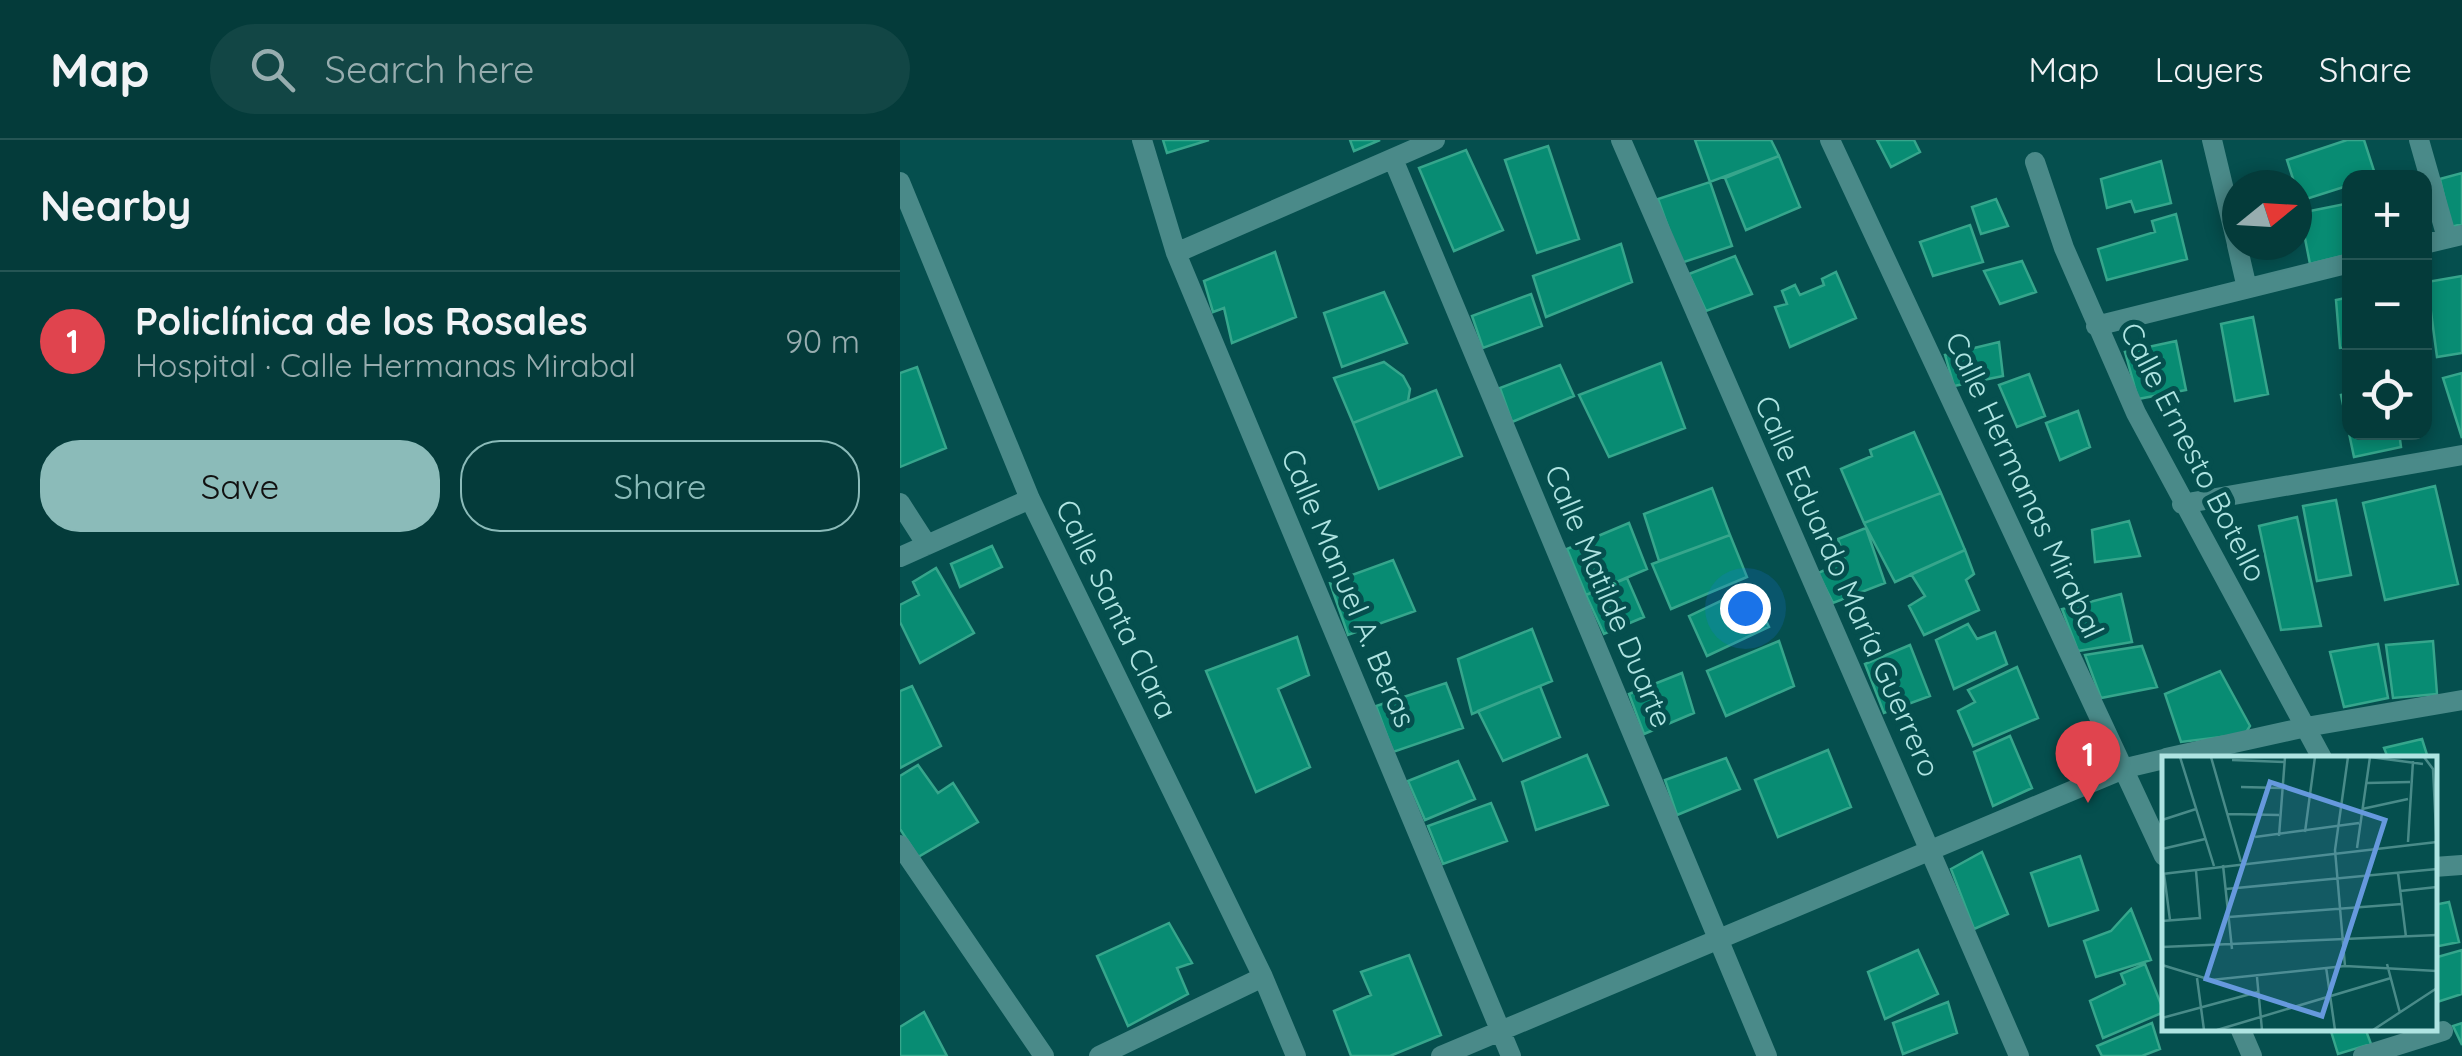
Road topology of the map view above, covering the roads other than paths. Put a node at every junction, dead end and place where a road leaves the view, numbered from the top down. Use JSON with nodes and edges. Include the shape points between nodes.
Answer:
{"nodes":[{"id":1,"x":1142,"y":140,"type":"edge"},
{"id":2,"x":1436,"y":140,"type":"edge"},
{"id":3,"x":1621,"y":140,"type":"edge"},
{"id":4,"x":1830,"y":140,"type":"edge"},
{"id":5,"x":2212,"y":140,"type":"edge"},
{"id":6,"x":2418,"y":140,"type":"edge"},
{"id":7,"x":1394,"y":159,"type":"junction"},
{"id":8,"x":2035,"y":162,"type":"dead end"},
{"id":9,"x":900,"y":182,"type":"edge"},
{"id":10,"x":2222,"y":182,"type":"edge"},
{"id":11,"x":2455,"y":236,"type":"edge"},
{"id":12,"x":1176,"y":253,"type":"junction"},
{"id":13,"x":2240,"y":260,"type":"edge"},
{"id":14,"x":2342,"y":265,"type":"edge"},
{"id":15,"x":2247,"y":288,"type":"junction"},
{"id":16,"x":2096,"y":326,"type":"junction"},
{"id":17,"x":2462,"y":455,"type":"edge"},
{"id":18,"x":1030,"y":499,"type":"junction"},
{"id":19,"x":900,"y":503,"type":"edge"},
{"id":20,"x":2182,"y":504,"type":"junction"},
{"id":21,"x":927,"y":544,"type":"junction"},
{"id":22,"x":900,"y":557,"type":"edge"},
{"id":23,"x":2462,"y":700,"type":"edge"},
{"id":24,"x":2306,"y":727,"type":"junction"},
{"id":25,"x":2178,"y":756,"type":"edge"},
{"id":26,"x":2321,"y":756,"type":"edge"},
{"id":27,"x":2162,"y":760,"type":"edge"},
{"id":28,"x":2126,"y":768,"type":"junction"},
{"id":29,"x":900,"y":844,"type":"edge"},
{"id":30,"x":1930,"y":849,"type":"junction"},
{"id":31,"x":2162,"y":851,"type":"edge"},
{"id":32,"x":2462,"y":865,"type":"edge"},
{"id":33,"x":2437,"y":868,"type":"edge"},
{"id":34,"x":1719,"y":938,"type":"junction"},
{"id":35,"x":1263,"y":977,"type":"junction"},
{"id":36,"x":1502,"y":1031,"type":"junction"},
{"id":37,"x":2241,"y":1031,"type":"edge"},
{"id":38,"x":2443,"y":1032,"type":"dead end"},
{"id":39,"x":1044,"y":1056,"type":"edge"},
{"id":40,"x":1099,"y":1056,"type":"edge"},
{"id":41,"x":1296,"y":1056,"type":"edge"},
{"id":42,"x":1441,"y":1056,"type":"edge"},
{"id":43,"x":1511,"y":1056,"type":"edge"},
{"id":44,"x":1767,"y":1056,"type":"edge"},
{"id":45,"x":2019,"y":1056,"type":"edge"},
{"id":46,"x":2252,"y":1056,"type":"edge"},
{"id":47,"x":2363,"y":1056,"type":"edge"}],
"edges":[{"from":1,"to":12,"type":"street","name":"Calle Manuel A. Beras"},
{"from":2,"to":7,"type":"street"},
{"from":3,"to":30,"type":"street","name":"Calle Eduardo María Guerrero"},
{"from":4,"to":28,"type":"street","name":"Calle Hermanas Mirabal"},
{"from":5,"to":10,"type":"street"},
{"from":6,"to":11,"type":"street"},
{"from":7,"to":12,"type":"street"},
{"from":7,"to":34,"type":"street","name":"Calle Matilde Duarte"},
{"from":8,"to":16,"type":"street","name":"Calle Ernesto Botello"},
{"from":9,"to":18,"type":"street","name":"Calle Santa Clara"},
{"from":12,"to":36,"type":"street","name":"Calle Manuel A. Beras"},
{"from":13,"to":15,"type":"street"},
{"from":14,"to":15,"type":"street"},
{"from":15,"to":16,"type":"street"},
{"from":16,"to":20,"type":"street","name":"Calle Ernesto Botello"},
{"from":17,"to":20,"type":"street"},
{"from":18,"to":21,"type":"street"},
{"from":18,"to":35,"type":"street","name":"Calle Santa Clara"},
{"from":19,"to":21,"type":"street"},
{"from":20,"to":24,"type":"street","name":"Calle Ernesto Botello"},
{"from":21,"to":22,"type":"street"},
{"from":23,"to":24,"type":"street"},
{"from":24,"to":25,"type":"street"},
{"from":24,"to":26,"type":"street","name":"Calle Ernesto Botello"},
{"from":27,"to":28,"type":"street"},
{"from":28,"to":30,"type":"street"},
{"from":28,"to":31,"type":"street","name":"Calle Hermanas Mirabal"},
{"from":29,"to":39,"type":"street"},
{"from":30,"to":34,"type":"street"},
{"from":30,"to":45,"type":"street","name":"Calle Eduardo María Guerrero"},
{"from":32,"to":33,"type":"street"},
{"from":34,"to":36,"type":"street"},
{"from":34,"to":44,"type":"street","name":"Calle Matilde Duarte"},
{"from":35,"to":40,"type":"street"},
{"from":35,"to":41,"type":"street","name":"Calle Santa Clara"},
{"from":36,"to":42,"type":"street"},
{"from":36,"to":43,"type":"street","name":"Calle Manuel A. Beras"},
{"from":37,"to":46,"type":"street"},
{"from":38,"to":47,"type":"street"}]}
